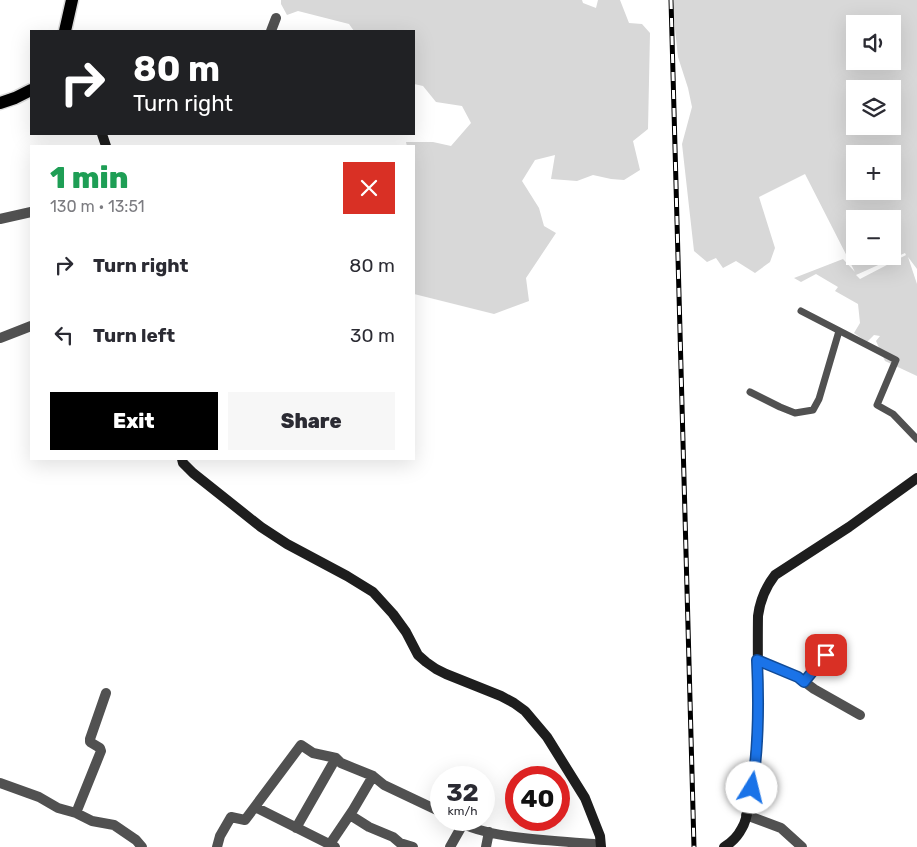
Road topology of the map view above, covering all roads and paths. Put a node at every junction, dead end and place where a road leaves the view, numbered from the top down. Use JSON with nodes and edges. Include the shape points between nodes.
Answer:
{"nodes":[{"id":1,"x":72,"y":0,"type":"edge"},
{"id":2,"x":276,"y":18,"type":"dead end"},
{"id":3,"x":65,"y":30,"type":"edge"},
{"id":4,"x":271,"y":30,"type":"edge"},
{"id":5,"x":30,"y":90,"type":"edge"},
{"id":6,"x":0,"y":103,"type":"edge"},
{"id":7,"x":30,"y":212,"type":"edge"},
{"id":8,"x":0,"y":219,"type":"edge"},
{"id":9,"x":802,"y":311,"type":"dead end"},
{"id":10,"x":30,"y":326,"type":"edge"},
{"id":11,"x":840,"y":331,"type":"junction"},
{"id":12,"x":0,"y":338,"type":"edge"},
{"id":13,"x":750,"y":392,"type":"dead end"},
{"id":14,"x":917,"y":439,"type":"edge"},
{"id":15,"x":182,"y":460,"type":"edge"},
{"id":16,"x":917,"y":478,"type":"edge"},
{"id":17,"x":826,"y":655,"type":"dead end"},
{"id":18,"x":757,"y":660,"type":"junction"},
{"id":19,"x":804,"y":682,"type":"junction"},
{"id":20,"x":106,"y":693,"type":"dead end"},
{"id":21,"x":860,"y":715,"type":"dead end"},
{"id":22,"x":336,"y":758,"type":"junction"},
{"id":23,"x":373,"y":776,"type":"junction"},
{"id":24,"x":0,"y":783,"type":"edge"},
{"id":25,"x":255,"y":807,"type":"junction"},
{"id":26,"x":430,"y":807,"type":"edge"},
{"id":27,"x":76,"y":813,"type":"junction"},
{"id":28,"x":350,"y":815,"type":"junction"},
{"id":29,"x":746,"y":815,"type":"junction"},
{"id":30,"x":296,"y":828,"type":"junction"},
{"id":31,"x":456,"y":831,"type":"edge"},
{"id":32,"x":486,"y":831,"type":"edge"},
{"id":33,"x":489,"y":832,"type":"junction"},
{"id":34,"x":327,"y":845,"type":"edge"},
{"id":35,"x":142,"y":847,"type":"edge"},
{"id":36,"x":217,"y":847,"type":"edge"},
{"id":37,"x":413,"y":847,"type":"edge"},
{"id":38,"x":450,"y":847,"type":"edge"},
{"id":39,"x":486,"y":847,"type":"edge"},
{"id":40,"x":596,"y":847,"type":"edge"},
{"id":41,"x":601,"y":847,"type":"edge"},
{"id":42,"x":724,"y":847,"type":"edge"},
{"id":43,"x":802,"y":847,"type":"edge"}],
"edges":[{"from":1,"to":3,"type":"main road"},
{"from":2,"to":4,"type":"street"},
{"from":5,"to":6,"type":"main road"},
{"from":7,"to":8,"type":"street"},
{"from":9,"to":11,"type":"lane"},
{"from":10,"to":12,"type":"street"},
{"from":11,"to":13,"type":"lane","via":[[813,410],[795,413]]},
{"from":11,"to":14,"type":"lane","via":[[896,360],[877,405],[892,414]]},
{"from":15,"to":41,"type":"main road","via":[[193,473],[261,527],[374,592],[426,662],[525,711],[547,737],[585,798]]},
{"from":16,"to":18,"type":"main road","via":[[776,575],[768,584],[759,604]]},
{"from":17,"to":19,"type":"street"},
{"from":18,"to":19,"type":"street"},
{"from":18,"to":29,"type":"main road","via":[[756,759]]},
{"from":19,"to":21,"type":"street"},
{"from":20,"to":27,"type":"street","via":[[90,738],[90,742],[101,750]]},
{"from":22,"to":23,"type":"street"},
{"from":22,"to":25,"type":"street","via":[[313,753],[301,745]]},
{"from":22,"to":30,"type":"street"},
{"from":23,"to":26,"type":"street","via":[[384,785]]},
{"from":23,"to":28,"type":"street"},
{"from":24,"to":27,"type":"street"},
{"from":25,"to":30,"type":"street"},
{"from":25,"to":36,"type":"street","via":[[245,820],[231,817]]},
{"from":27,"to":35,"type":"street","via":[[92,821],[114,825]]},
{"from":28,"to":34,"type":"street"},
{"from":28,"to":37,"type":"street"},
{"from":29,"to":42,"type":"main road","via":[[738,835]]},
{"from":29,"to":43,"type":"street","via":[[781,828]]},
{"from":30,"to":34,"type":"street"},
{"from":31,"to":38,"type":"street"},
{"from":32,"to":33,"type":"street"},
{"from":33,"to":39,"type":"street"},
{"from":33,"to":40,"type":"street","via":[[594,844]]}]}
